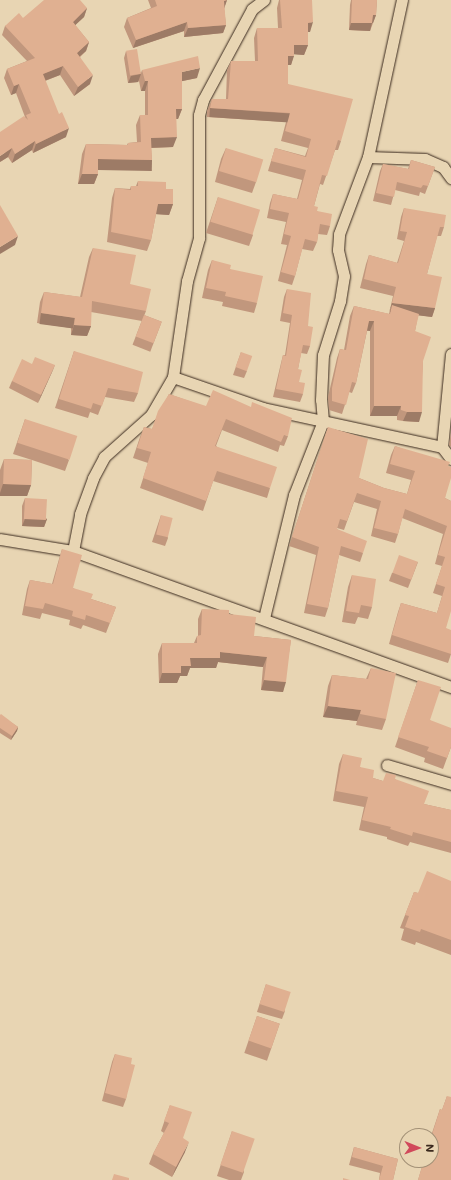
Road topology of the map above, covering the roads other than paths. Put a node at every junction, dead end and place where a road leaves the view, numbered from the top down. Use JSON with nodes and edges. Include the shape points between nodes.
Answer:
{"nodes":[{"id":1,"x":264,"y":0,"type":"edge"},
{"id":2,"x":402,"y":0,"type":"edge"},
{"id":3,"x":368,"y":157,"type":"junction"},
{"id":4,"x":451,"y":178,"type":"edge"},
{"id":5,"x":451,"y":354,"type":"edge"},
{"id":6,"x":173,"y":377,"type":"junction"},
{"id":7,"x":323,"y":421,"type":"junction"},
{"id":8,"x":442,"y":447,"type":"junction"},
{"id":9,"x":451,"y":459,"type":"edge"},
{"id":10,"x":0,"y":539,"type":"edge"},
{"id":11,"x":73,"y":551,"type":"junction"},
{"id":12,"x":264,"y":618,"type":"junction"},
{"id":13,"x":451,"y":687,"type":"edge"},
{"id":14,"x":387,"y":765,"type":"dead end"},
{"id":15,"x":451,"y":784,"type":"edge"}],
"edges":[{"from":1,"to":6,"type":"street","via":[[252,9],[203,100],[199,115],[199,238],[187,281]]},
{"from":2,"to":3,"type":"street"},
{"from":3,"to":4,"type":"street","via":[[425,159],[443,167]]},
{"from":3,"to":7,"type":"street","via":[[339,234],[338,250],[344,276],[340,301],[323,355],[320,400]]},
{"from":5,"to":8,"type":"street"},
{"from":6,"to":7,"type":"street","via":[[262,408]]},
{"from":6,"to":11,"type":"street","via":[[151,415],[104,457],[80,514]]},
{"from":7,"to":8,"type":"street"},
{"from":7,"to":12,"type":"street","via":[[294,495]]},
{"from":8,"to":9,"type":"street"},
{"from":10,"to":11,"type":"street"},
{"from":11,"to":12,"type":"street"},
{"from":12,"to":13,"type":"street"},
{"from":14,"to":15,"type":"street"}]}
